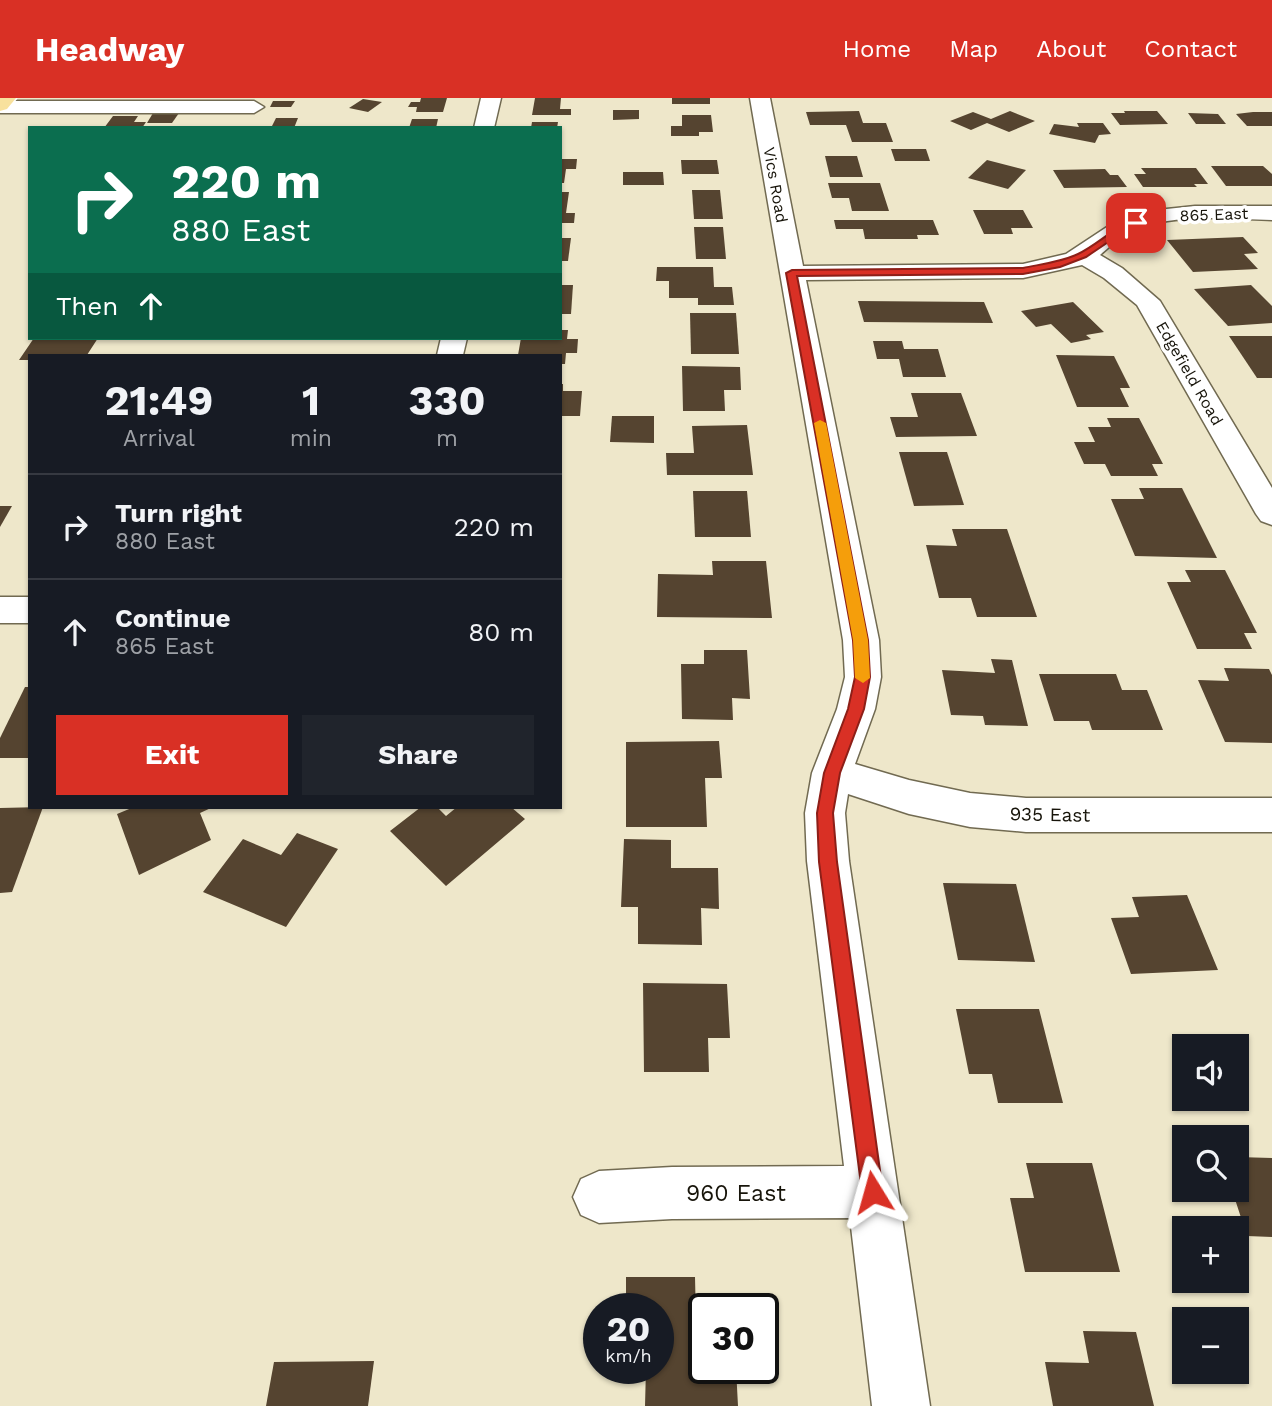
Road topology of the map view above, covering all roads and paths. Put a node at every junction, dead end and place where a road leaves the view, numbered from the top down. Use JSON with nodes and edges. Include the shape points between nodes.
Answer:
{"nodes":[{"id":1,"x":6,"y":98,"type":"edge"},
{"id":2,"x":491,"y":98,"type":"edge"},
{"id":3,"x":760,"y":98,"type":"edge"},
{"id":4,"x":0,"y":105,"type":"edge"},
{"id":5,"x":254,"y":107,"type":"dead end"},
{"id":6,"x":484,"y":126,"type":"edge"},
{"id":7,"x":1272,"y":213,"type":"edge"},
{"id":8,"x":1083,"y":255,"type":"junction"},
{"id":9,"x":792,"y":273,"type":"junction"},
{"id":10,"x":1272,"y":514,"type":"edge"},
{"id":11,"x":0,"y":610,"type":"edge"},
{"id":12,"x":28,"y":610,"type":"edge"},
{"id":13,"x":832,"y":773,"type":"junction"},
{"id":14,"x":1272,"y":815,"type":"edge"},
{"id":15,"x":873,"y":1192,"type":"junction"},
{"id":16,"x":599,"y":1197,"type":"dead end"},
{"id":17,"x":901,"y":1406,"type":"edge"}],
"edges":[{"from":1,"to":4,"type":"main road"},
{"from":2,"to":6,"type":"street"},
{"from":3,"to":9,"type":"street","name":"Vics Road"},
{"from":4,"to":5,"type":"street"},
{"from":7,"to":8,"type":"street","name":"865 East","via":[[1150,219],[1122,228]]},
{"from":8,"to":9,"type":"street","name":"865 East","via":[[1023,271]]},
{"from":8,"to":10,"type":"street","name":"Edgefield Road","via":[[1147,301]]},
{"from":9,"to":13,"type":"street","name":"Vics Road","via":[[863,677]]},
{"from":11,"to":12,"type":"street"},
{"from":13,"to":14,"type":"street","name":"935 East","via":[[970,810],[1026,815]]},
{"from":13,"to":15,"type":"street","name":"Vics Road","via":[[825,813],[828,862]]},
{"from":15,"to":16,"type":"street","name":"960 East"},
{"from":15,"to":17,"type":"street","name":"Vics Road"}]}
